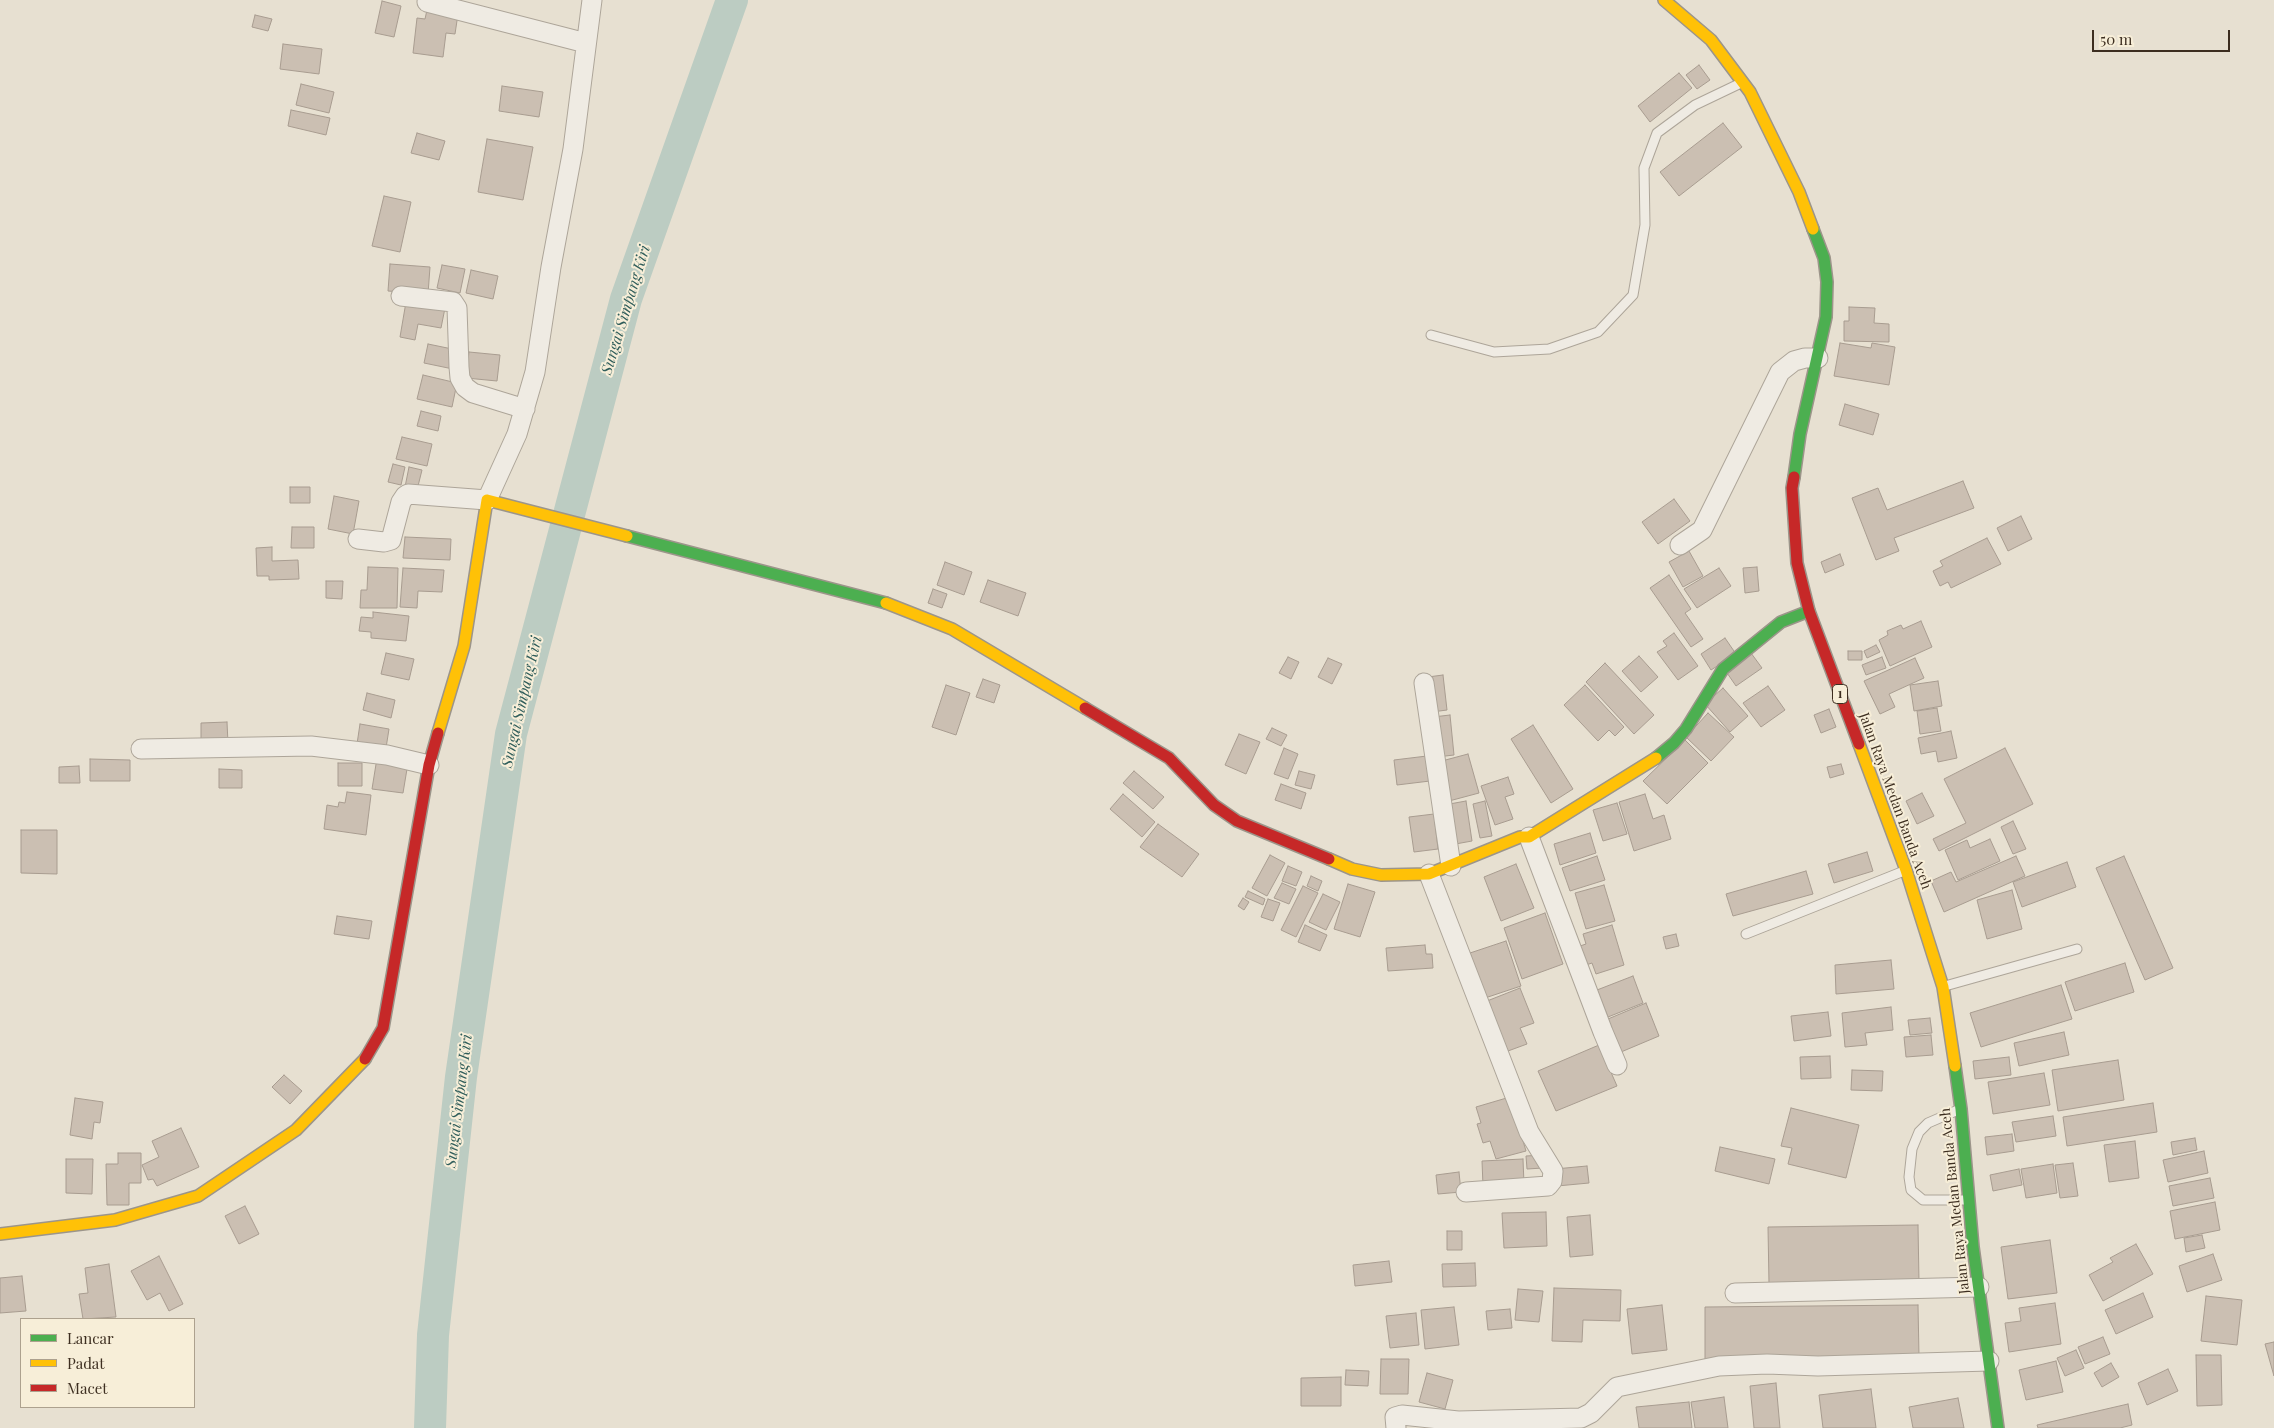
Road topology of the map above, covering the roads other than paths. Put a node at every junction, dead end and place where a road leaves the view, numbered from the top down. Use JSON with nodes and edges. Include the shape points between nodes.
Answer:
{"nodes":[{"id":1,"x":592,"y":0,"type":"edge"},
{"id":2,"x":1664,"y":0,"type":"edge"},
{"id":3,"x":427,"y":2,"type":"dead end"},
{"id":4,"x":586,"y":43,"type":"junction"},
{"id":5,"x":1742,"y":83,"type":"junction"},
{"id":6,"x":401,"y":296,"type":"dead end"},
{"id":7,"x":1431,"y":335,"type":"dead end"},
{"id":8,"x":1818,"y":358,"type":"junction"},
{"id":9,"x":525,"y":408,"type":"junction"},
{"id":10,"x":487,"y":500,"type":"junction"},
{"id":11,"x":358,"y":540,"type":"dead end"},
{"id":12,"x":1680,"y":545,"type":"dead end"},
{"id":13,"x":1809,"y":611,"type":"junction"},
{"id":14,"x":1424,"y":683,"type":"dead end"},
{"id":15,"x":141,"y":749,"type":"dead end"},
{"id":16,"x":430,"y":765,"type":"junction"},
{"id":17,"x":1529,"y":837,"type":"junction"},
{"id":18,"x":1451,"y":866,"type":"junction"},
{"id":19,"x":1906,"y":870,"type":"junction"},
{"id":20,"x":1429,"y":874,"type":"junction"},
{"id":21,"x":1746,"y":934,"type":"dead end"},
{"id":22,"x":2077,"y":950,"type":"dead end"},
{"id":23,"x":1943,"y":987,"type":"junction"},
{"id":24,"x":1617,"y":1065,"type":"dead end"},
{"id":25,"x":1960,"y":1109,"type":"junction"},
{"id":26,"x":1466,"y":1192,"type":"dead end"},
{"id":27,"x":1968,"y":1200,"type":"junction"},
{"id":28,"x":0,"y":1234,"type":"edge"},
{"id":29,"x":1979,"y":1287,"type":"junction"},
{"id":30,"x":1735,"y":1292,"type":"dead end"},
{"id":31,"x":1989,"y":1361,"type":"junction"},
{"id":32,"x":1458,"y":1424,"type":"edge"},
{"id":33,"x":1396,"y":1428,"type":"edge"},
{"id":34,"x":1998,"y":1428,"type":"edge"}],
"edges":[{"from":1,"to":4,"type":"street"},
{"from":2,"to":5,"type":"main road","name":"Jalan Raya Medan Banda Aceh","number":"1","via":[[1711,40]]},
{"from":3,"to":4,"type":"street"},
{"from":4,"to":9,"type":"street","via":[[573,149],[535,372]]},
{"from":5,"to":7,"type":"lane","via":[[1695,105],[1656,133],[1644,168],[1645,225],[1633,295],[1598,332],[1549,349],[1494,352]]},
{"from":5,"to":8,"type":"main road","name":"Jalan Raya Medan Banda Aceh","number":"1","via":[[1750,92],[1799,192],[1824,258],[1826,317]]},
{"from":6,"to":9,"type":"street","via":[[453,302],[457,308],[460,378],[465,387],[473,393]]},
{"from":8,"to":12,"type":"street","via":[[1794,361],[1780,372],[1702,530]]},
{"from":8,"to":13,"type":"main road","name":"Jalan Raya Medan Banda Aceh","number":"1","via":[[1800,434],[1792,488],[1798,563]]},
{"from":9,"to":10,"type":"street","via":[[517,434]]},
{"from":10,"to":11,"type":"street","via":[[408,494],[401,502],[391,540]]},
{"from":10,"to":16,"type":"main road","via":[[464,646]]},
{"from":10,"to":20,"type":"main road","via":[[889,604],[952,629],[1169,758],[1214,806],[1237,821],[1352,869],[1381,875]]},
{"from":13,"to":17,"type":"main road","via":[[1781,622],[1723,669],[1686,729],[1661,754]]},
{"from":13,"to":19,"type":"main road","name":"Jalan Raya Medan Banda Aceh","number":"1"},
{"from":14,"to":18,"type":"street"},
{"from":15,"to":16,"type":"street","via":[[311,746],[387,755]]},
{"from":16,"to":28,"type":"main road","via":[[383,1028],[368,1056],[296,1130],[198,1196],[115,1220]]},
{"from":17,"to":18,"type":"main road"},
{"from":17,"to":24,"type":"street"},
{"from":18,"to":20,"type":"main road"},
{"from":19,"to":21,"type":"lane"},
{"from":19,"to":23,"type":"main road","name":"Jalan Raya Medan Banda Aceh","number":"1"},
{"from":20,"to":26,"type":"street","via":[[1530,1132],[1553,1171],[1552,1182],[1548,1186]]},
{"from":22,"to":23,"type":"lane"},
{"from":23,"to":25,"type":"main road","name":"Jalan Raya Medan Banda Aceh","number":"1"},
{"from":25,"to":27,"type":"main road","name":"Jalan Raya Medan Banda Aceh","number":"1"},
{"from":25,"to":27,"type":"lane","via":[[1928,1123],[1919,1132],[1912,1149],[1909,1177],[1911,1190],[1923,1200]]},
{"from":27,"to":29,"type":"main road","name":"Jalan Raya Medan Banda Aceh","number":"1"},
{"from":29,"to":30,"type":"street"},
{"from":29,"to":31,"type":"main road","name":"Jalan Raya Medan Banda Aceh","number":"1"},
{"from":31,"to":32,"type":"street","via":[[1719,1366],[1616,1387],[1591,1414],[1581,1418]]},
{"from":31,"to":34,"type":"main road","name":"Jalan Raya Medan Banda Aceh","number":"1"},
{"from":32,"to":33,"type":"street","via":[[1402,1415],[1395,1417]]}]}
